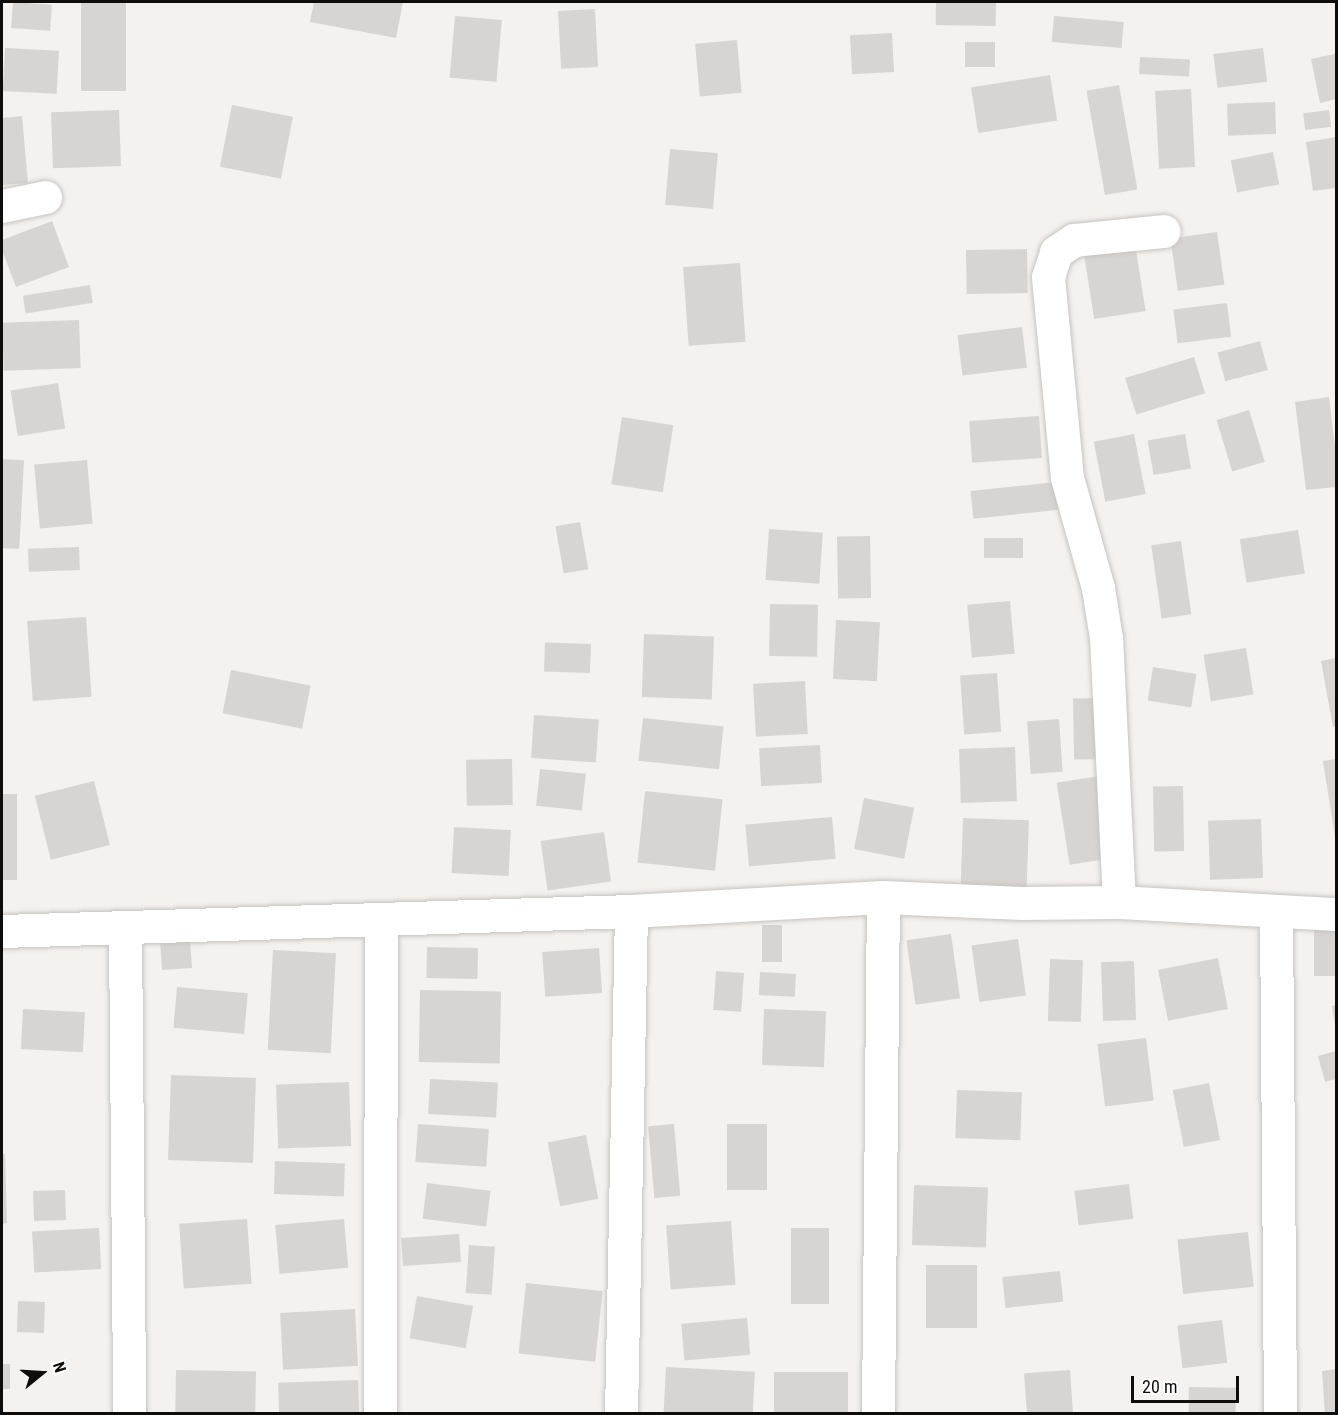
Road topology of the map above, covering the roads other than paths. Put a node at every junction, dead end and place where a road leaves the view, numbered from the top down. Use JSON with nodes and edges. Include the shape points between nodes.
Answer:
{"nodes":[{"id":1,"x":45,"y":197,"type":"dead end"},
{"id":2,"x":2,"y":206,"type":"edge"},
{"id":3,"x":1164,"y":231,"type":"dead end"},
{"id":4,"x":883,"y":897,"type":"junction"},
{"id":5,"x":1119,"y":902,"type":"junction"},
{"id":6,"x":631,"y":911,"type":"junction"},
{"id":7,"x":1276,"y":913,"type":"junction"},
{"id":8,"x":1336,"y":914,"type":"edge"},
{"id":9,"x":381,"y":920,"type":"junction"},
{"id":10,"x":125,"y":929,"type":"junction"},
{"id":11,"x":2,"y":931,"type":"edge"},
{"id":12,"x":129,"y":1413,"type":"edge"},
{"id":13,"x":380,"y":1413,"type":"edge"},
{"id":14,"x":621,"y":1413,"type":"edge"},
{"id":15,"x":879,"y":1413,"type":"edge"},
{"id":16,"x":1280,"y":1413,"type":"edge"}],
"edges":[{"from":1,"to":2,"type":"street"},
{"from":3,"to":5,"type":"street","via":[[1074,240],[1056,252],[1048,277],[1067,478],[1098,588],[1106,638]]},
{"from":4,"to":5,"type":"street","via":[[1022,903]]},
{"from":4,"to":6,"type":"street"},
{"from":4,"to":15,"type":"street"},
{"from":5,"to":7,"type":"street"},
{"from":6,"to":9,"type":"street"},
{"from":6,"to":14,"type":"street"},
{"from":7,"to":8,"type":"street"},
{"from":7,"to":16,"type":"street"},
{"from":9,"to":10,"type":"street"},
{"from":9,"to":13,"type":"street"},
{"from":10,"to":11,"type":"street"},
{"from":10,"to":12,"type":"street"}]}
